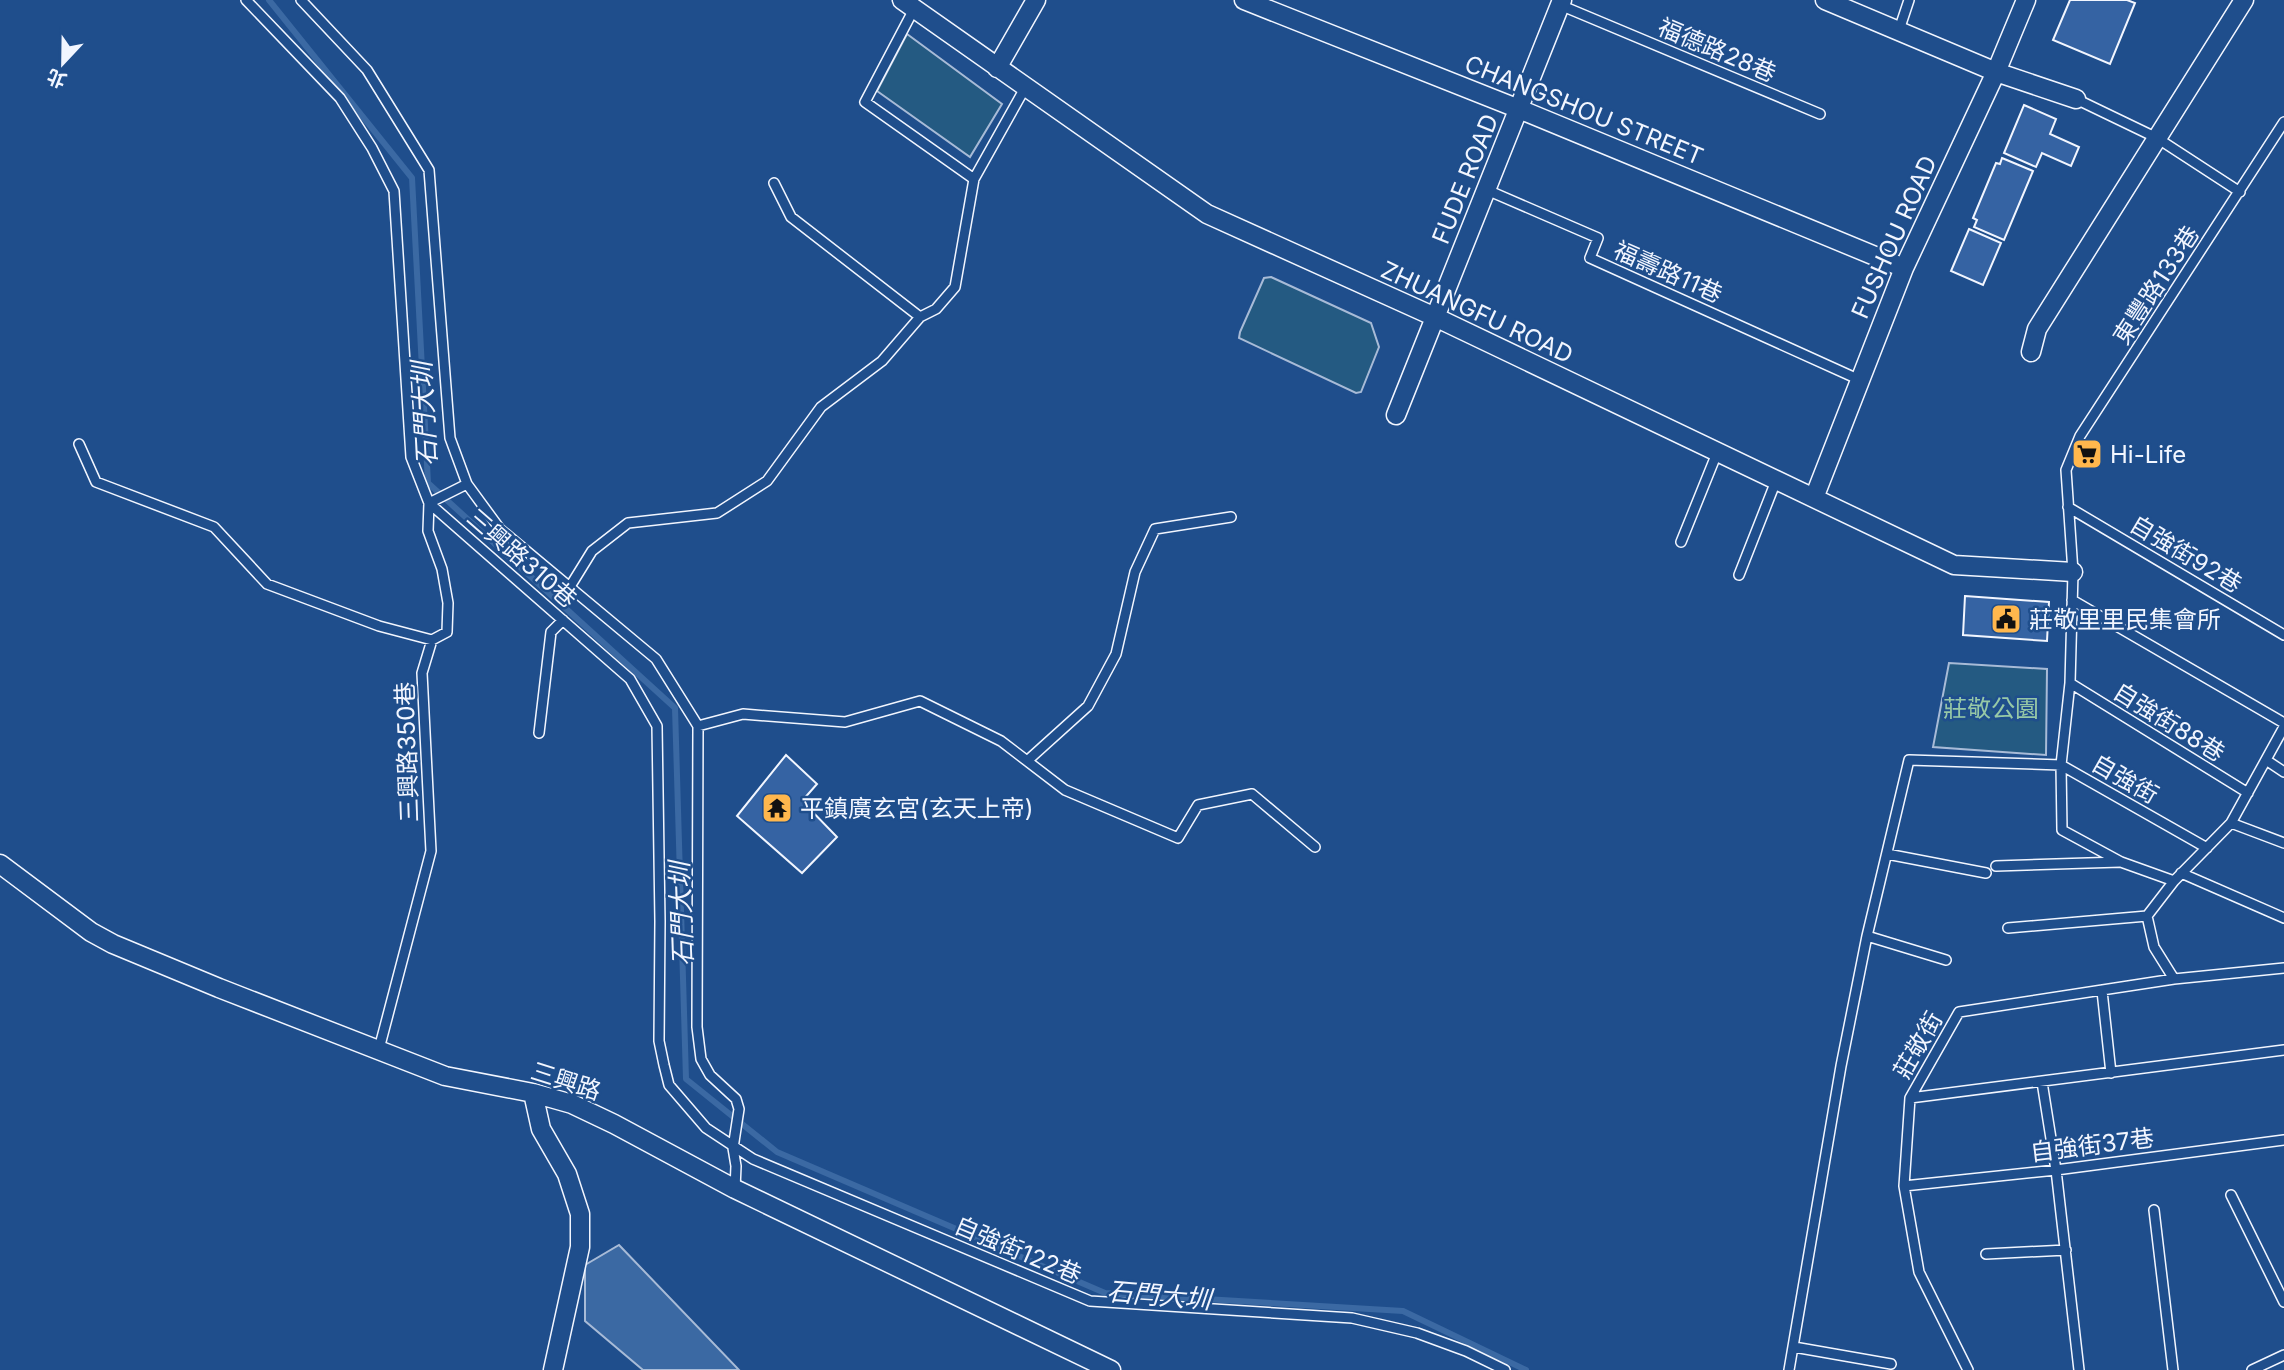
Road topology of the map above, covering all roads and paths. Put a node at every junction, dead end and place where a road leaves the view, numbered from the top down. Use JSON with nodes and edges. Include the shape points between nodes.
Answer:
{"nodes":[{"id":1,"x":246,"y":0,"type":"edge"},
{"id":2,"x":301,"y":0,"type":"edge"},
{"id":3,"x":1036,"y":0,"type":"edge"},
{"id":4,"x":1244,"y":0,"type":"edge"},
{"id":5,"x":1825,"y":0,"type":"edge"},
{"id":6,"x":1909,"y":0,"type":"edge"},
{"id":7,"x":2026,"y":0,"type":"edge"},
{"id":8,"x":2244,"y":0,"type":"edge"},
{"id":9,"x":1561,"y":2,"type":"edge"},
{"id":10,"x":908,"y":4,"type":"edge"},
{"id":11,"x":1899,"y":30,"type":"junction"},
{"id":12,"x":996,"y":68,"type":"junction"},
{"id":13,"x":1996,"y":72,"type":"junction"},
{"id":14,"x":1025,"y":88,"type":"junction"},
{"id":15,"x":2076,"y":99,"type":"joint"},
{"id":16,"x":1519,"y":109,"type":"junction"},
{"id":17,"x":1820,"y":114,"type":"dead end"},
{"id":18,"x":2284,"y":122,"type":"edge"},
{"id":19,"x":2157,"y":138,"type":"junction"},
{"id":20,"x":974,"y":180,"type":"junction"},
{"id":21,"x":774,"y":183,"type":"dead end"},
{"id":22,"x":1487,"y":190,"type":"junction"},
{"id":23,"x":2240,"y":191,"type":"junction"},
{"id":24,"x":1905,"y":268,"type":"junction"},
{"id":25,"x":920,"y":317,"type":"junction"},
{"id":26,"x":1435,"y":317,"type":"junction"},
{"id":27,"x":2031,"y":352,"type":"dead end"},
{"id":28,"x":1860,"y":380,"type":"junction"},
{"id":29,"x":1396,"y":415,"type":"dead end"},
{"id":30,"x":79,"y":444,"type":"dead end"},
{"id":31,"x":1717,"y":453,"type":"junction"},
{"id":32,"x":2066,"y":470,"type":"joint"},
{"id":33,"x":1776,"y":481,"type":"junction"},
{"id":34,"x":463,"y":486,"type":"junction"},
{"id":35,"x":1814,"y":498,"type":"junction"},
{"id":36,"x":432,"y":501,"type":"junction"},
{"id":37,"x":2068,"y":507,"type":"junction"},
{"id":38,"x":1231,"y":517,"type":"dead end"},
{"id":39,"x":1681,"y":542,"type":"dead end"},
{"id":40,"x":2073,"y":572,"type":"junction"},
{"id":41,"x":1739,"y":575,"type":"dead end"},
{"id":42,"x":571,"y":585,"type":"junction"},
{"id":43,"x":2072,"y":600,"type":"junction"},
{"id":44,"x":563,"y":620,"type":"junction"},
{"id":45,"x":2284,"y":635,"type":"edge"},
{"id":46,"x":432,"y":640,"type":"junction"},
{"id":47,"x":2070,"y":683,"type":"junction"},
{"id":48,"x":2284,"y":725,"type":"edge"},
{"id":49,"x":698,"y":726,"type":"junction"},
{"id":50,"x":539,"y":733,"type":"dead end"},
{"id":51,"x":2266,"y":760,"type":"junction"},
{"id":52,"x":1027,"y":761,"type":"junction"},
{"id":53,"x":2061,"y":765,"type":"junction"},
{"id":54,"x":2284,"y":772,"type":"edge"},
{"id":55,"x":2248,"y":793,"type":"junction"},
{"id":56,"x":2231,"y":823,"type":"junction"},
{"id":57,"x":2284,"y":843,"type":"edge"},
{"id":58,"x":1315,"y":847,"type":"dead end"},
{"id":59,"x":2207,"y":848,"type":"junction"},
{"id":60,"x":1887,"y":854,"type":"junction"},
{"id":61,"x":2122,"y":862,"type":"junction"},
{"id":62,"x":0,"y":864,"type":"edge"},
{"id":63,"x":1996,"y":866,"type":"dead end"},
{"id":64,"x":1986,"y":873,"type":"dead end"},
{"id":65,"x":2181,"y":873,"type":"junction"},
{"id":66,"x":2174,"y":881,"type":"junction"},
{"id":67,"x":2147,"y":916,"type":"junction"},
{"id":68,"x":2284,"y":918,"type":"edge"},
{"id":69,"x":2008,"y":928,"type":"dead end"},
{"id":70,"x":1867,"y":936,"type":"junction"},
{"id":71,"x":1946,"y":960,"type":"dead end"},
{"id":72,"x":2284,"y":968,"type":"edge"},
{"id":73,"x":2174,"y":979,"type":"junction"},
{"id":74,"x":2102,"y":991,"type":"junction"},
{"id":75,"x":379,"y":1049,"type":"junction"},
{"id":76,"x":2284,"y":1050,"type":"edge"},
{"id":77,"x":2111,"y":1073,"type":"junction"},
{"id":78,"x":2042,"y":1082,"type":"junction"},
{"id":79,"x":533,"y":1093,"type":"junction"},
{"id":80,"x":1910,"y":1098,"type":"junction"},
{"id":81,"x":2284,"y":1140,"type":"edge"},
{"id":82,"x":734,"y":1146,"type":"junction"},
{"id":83,"x":2056,"y":1170,"type":"junction"},
{"id":84,"x":1903,"y":1186,"type":"junction"},
{"id":85,"x":735,"y":1189,"type":"junction"},
{"id":86,"x":2231,"y":1195,"type":"dead end"},
{"id":87,"x":2154,"y":1210,"type":"dead end"},
{"id":88,"x":2066,"y":1250,"type":"junction"},
{"id":89,"x":1986,"y":1254,"type":"dead end"},
{"id":90,"x":2284,"y":1301,"type":"edge"},
{"id":91,"x":1794,"y":1347,"type":"junction"},
{"id":92,"x":2284,"y":1355,"type":"edge"},
{"id":93,"x":1891,"y":1364,"type":"dead end"},
{"id":94,"x":553,"y":1370,"type":"edge"},
{"id":95,"x":1111,"y":1370,"type":"edge"},
{"id":96,"x":1505,"y":1370,"type":"edge"},
{"id":97,"x":1789,"y":1370,"type":"edge"},
{"id":98,"x":1968,"y":1370,"type":"edge"},
{"id":99,"x":2079,"y":1370,"type":"edge"},
{"id":100,"x":2173,"y":1370,"type":"edge"},
{"id":101,"x":2252,"y":1370,"type":"edge"}],
"edges":[{"from":1,"to":36,"type":"lane","name":"三興路310巷","via":[[340,98],[394,191],[411,457]]},
{"from":2,"to":34,"type":"lane","name":"三興路310巷","via":[[367,70],[429,170],[450,438]]},
{"from":3,"to":12,"type":"street"},
{"from":4,"to":16,"type":"street","name":"CHANGSHOU STREET"},
{"from":5,"to":11,"type":"street"},
{"from":6,"to":11,"type":"lane"},
{"from":7,"to":13,"type":"street","name":"FUSHOU ROAD"},
{"from":8,"to":19,"type":"street"},
{"from":9,"to":16,"type":"street","name":"FUDE ROAD"},
{"from":9,"to":17,"type":"lane","name":"福德路28巷"},
{"from":10,"to":12,"type":"street","name":"ZHUANGFU ROAD"},
{"from":10,"to":20,"type":"lane","via":[[865,102]]},
{"from":11,"to":13,"type":"street"},
{"from":12,"to":14,"type":"street","name":"ZHUANGFU ROAD"},
{"from":13,"to":15,"type":"street"},
{"from":13,"to":24,"type":"street","name":"FUSHOU ROAD"},
{"from":14,"to":20,"type":"lane"},
{"from":14,"to":26,"type":"street","name":"ZHUANGFU ROAD","via":[[1207,214]]},
{"from":15,"to":19,"type":"lane"},
{"from":16,"to":22,"type":"street","name":"FUDE ROAD"},
{"from":16,"to":24,"type":"street","name":"CHANGSHOU STREET"},
{"from":18,"to":23,"type":"lane","name":"東豐路133巷"},
{"from":19,"to":23,"type":"lane"},
{"from":19,"to":27,"type":"street","via":[[2037,329]]},
{"from":20,"to":25,"type":"lane","via":[[955,287],[936,309]]},
{"from":21,"to":25,"type":"lane","via":[[791,217]]},
{"from":22,"to":26,"type":"street","name":"FUDE ROAD"},
{"from":22,"to":28,"type":"lane","name":"福壽路11巷","via":[[1598,238],[1590,258]]},
{"from":23,"to":32,"type":"lane","name":"東豐路133巷","via":[[2080,436]]},
{"from":24,"to":28,"type":"street","name":"FUSHOU ROAD"},
{"from":25,"to":42,"type":"lane","via":[[881,361],[821,407],[766,481],[717,513],[628,523],[592,551]]},
{"from":26,"to":29,"type":"street","name":"FUDE ROAD"},
{"from":26,"to":31,"type":"street","name":"ZHUANGFU ROAD"},
{"from":28,"to":35,"type":"street","name":"FUSHOU ROAD"},
{"from":30,"to":46,"type":"lane","via":[[96,482],[214,527],[267,583],[379,626]]},
{"from":31,"to":33,"type":"street","name":"ZHUANGFU ROAD"},
{"from":31,"to":39,"type":"lane"},
{"from":32,"to":37,"type":"lane","name":"自強街"},
{"from":33,"to":35,"type":"street","name":"ZHUANGFU ROAD"},
{"from":33,"to":41,"type":"lane"},
{"from":34,"to":36,"type":"lane"},
{"from":34,"to":42,"type":"lane","name":"三興路310巷","via":[[500,529]]},
{"from":35,"to":40,"type":"street","name":"ZHUANGFU ROAD","via":[[1954,565]]},
{"from":36,"to":44,"type":"lane","name":"三興路310巷"},
{"from":36,"to":46,"type":"lane","name":"三興路350巷","via":[[428,531],[448,603],[447,632]]},
{"from":37,"to":40,"type":"lane","name":"自強街"},
{"from":37,"to":45,"type":"lane","name":"自強街92巷"},
{"from":38,"to":52,"type":"lane","via":[[1155,529],[1135,572],[1116,654],[1088,706]]},
{"from":40,"to":43,"type":"lane","name":"自強街"},
{"from":42,"to":49,"type":"lane","name":"三興路310巷","via":[[656,659]]},
{"from":43,"to":47,"type":"lane","name":"自強街"},
{"from":43,"to":48,"type":"lane"},
{"from":44,"to":50,"type":"lane","via":[[551,632]]},
{"from":44,"to":82,"type":"lane","name":"三興路310巷","via":[[630,679],[657,726],[659,1041],[669,1085],[706,1128]]},
{"from":46,"to":75,"type":"lane","name":"三興路350巷","via":[[422,673],[431,851]]},
{"from":47,"to":53,"type":"lane","name":"自強街"},
{"from":47,"to":55,"type":"lane","name":"自強街88巷"},
{"from":48,"to":51,"type":"lane"},
{"from":49,"to":52,"type":"lane","via":[[743,714],[845,722],[920,701],[1001,741]]},
{"from":49,"to":82,"type":"lane","via":[[697,1027],[701,1059],[710,1075],[736,1099]]},
{"from":51,"to":54,"type":"lane"},
{"from":51,"to":55,"type":"lane"},
{"from":52,"to":58,"type":"lane","via":[[1065,790],[1178,838],[1198,805],[1252,794]]},
{"from":53,"to":59,"type":"lane","name":"自強街"},
{"from":53,"to":60,"type":"lane","via":[[1909,760]]},
{"from":53,"to":61,"type":"lane","via":[[2063,830]]},
{"from":55,"to":56,"type":"lane"},
{"from":56,"to":57,"type":"lane"},
{"from":56,"to":59,"type":"lane"},
{"from":59,"to":65,"type":"lane"},
{"from":60,"to":64,"type":"lane"},
{"from":60,"to":70,"type":"lane"},
{"from":61,"to":63,"type":"lane"},
{"from":61,"to":66,"type":"lane"},
{"from":62,"to":75,"type":"street","name":"三興路","via":[[113,944]]},
{"from":65,"to":66,"type":"lane"},
{"from":65,"to":68,"type":"lane"},
{"from":66,"to":67,"type":"lane"},
{"from":67,"to":69,"type":"lane"},
{"from":67,"to":73,"type":"lane","via":[[2154,947]]},
{"from":70,"to":71,"type":"lane"},
{"from":70,"to":91,"type":"lane"},
{"from":72,"to":73,"type":"lane","name":"莊敬街"},
{"from":73,"to":74,"type":"lane","name":"莊敬街"},
{"from":74,"to":77,"type":"lane"},
{"from":74,"to":80,"type":"lane","name":"莊敬街","via":[[1959,1012]]},
{"from":75,"to":79,"type":"street","name":"三興路","via":[[445,1076]]},
{"from":76,"to":77,"type":"lane"},
{"from":77,"to":78,"type":"lane"},
{"from":78,"to":80,"type":"lane"},
{"from":78,"to":83,"type":"lane"},
{"from":79,"to":85,"type":"street","name":"三興路","via":[[582,1108]]},
{"from":79,"to":94,"type":"street","via":[[541,1129],[568,1174],[580,1214],[580,1247]]},
{"from":80,"to":84,"type":"lane","name":"莊敬街"},
{"from":81,"to":83,"type":"lane","name":"自強街37巷"},
{"from":82,"to":85,"type":"lane"},
{"from":82,"to":96,"type":"lane","name":"自強街122巷","via":[[752,1159],[1090,1301],[1352,1318],[1417,1333]]},
{"from":83,"to":84,"type":"lane","name":"自強街37巷"},
{"from":83,"to":88,"type":"lane"},
{"from":84,"to":98,"type":"lane","name":"莊敬街","via":[[1919,1272]]},
{"from":85,"to":95,"type":"street","name":"三興路"},
{"from":86,"to":90,"type":"lane"},
{"from":87,"to":100,"type":"lane"},
{"from":88,"to":89,"type":"lane"},
{"from":88,"to":99,"type":"lane"},
{"from":91,"to":93,"type":"lane"},
{"from":91,"to":97,"type":"lane"},
{"from":92,"to":101,"type":"lane"}]}
